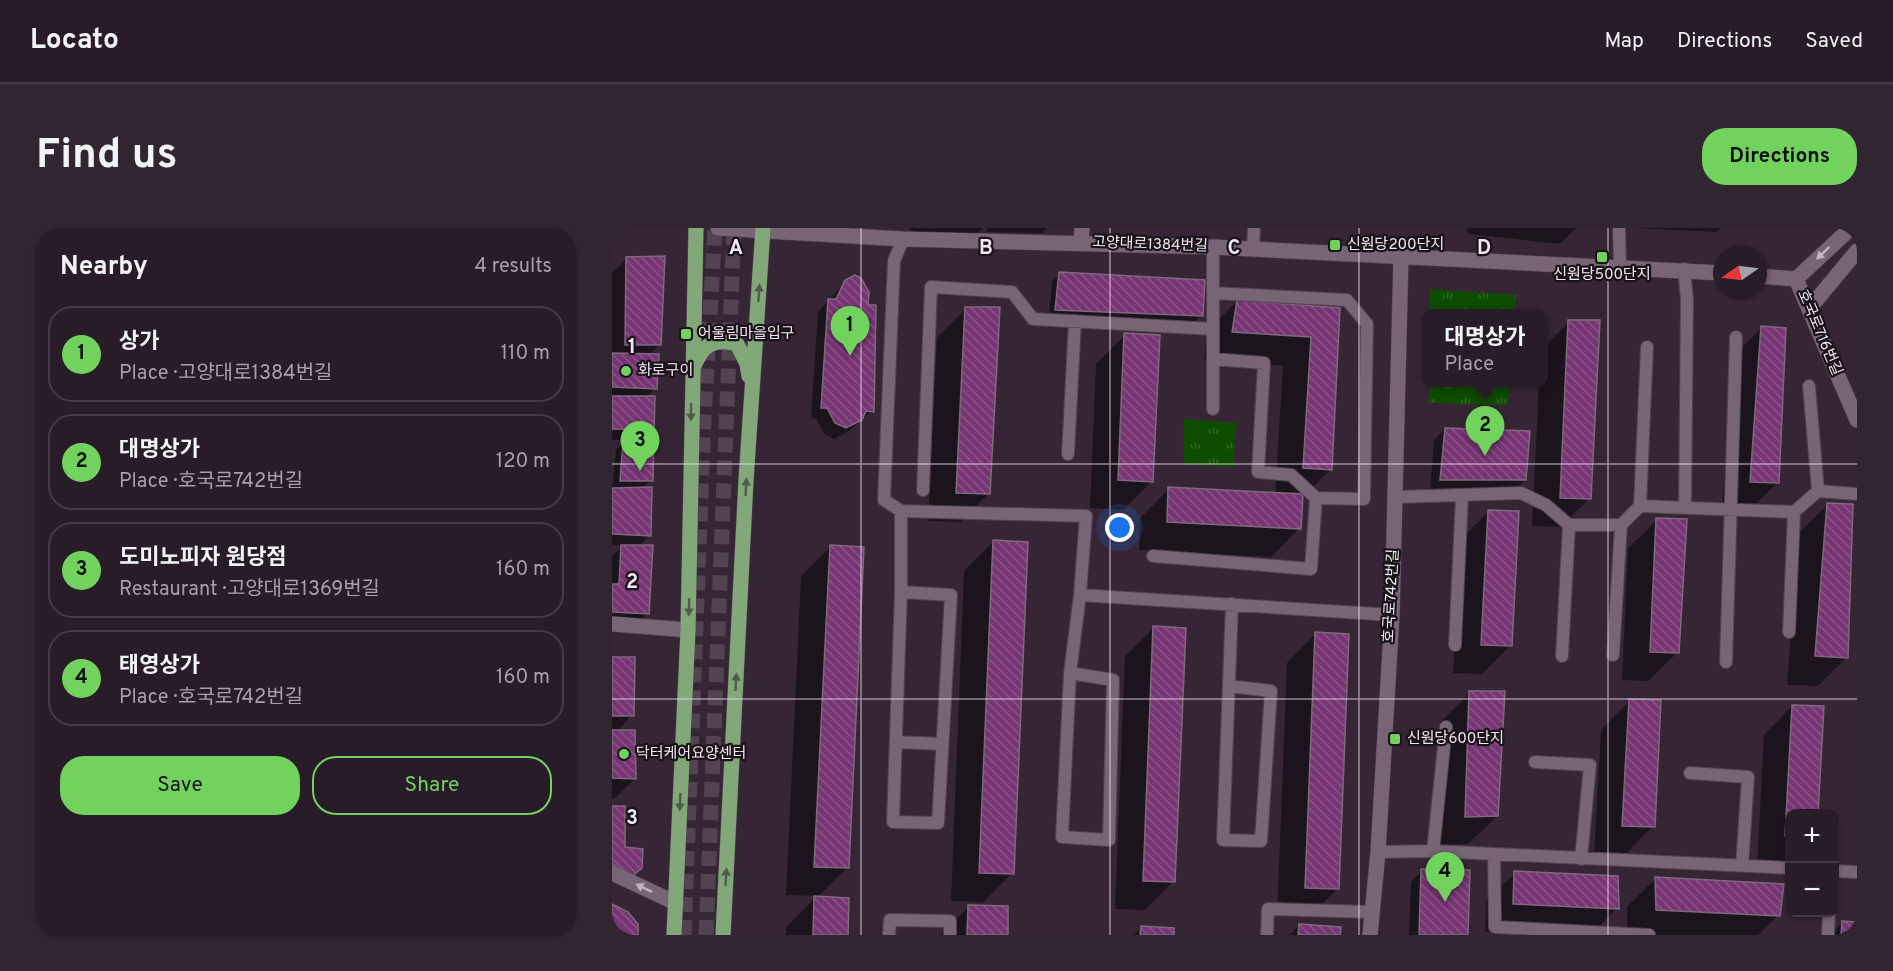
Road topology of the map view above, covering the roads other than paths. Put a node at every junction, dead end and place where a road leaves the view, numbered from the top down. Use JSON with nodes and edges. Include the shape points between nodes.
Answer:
{"nodes":[{"id":1,"x":696,"y":228,"type":"edge"},
{"id":2,"x":718,"y":228,"type":"edge"},
{"id":3,"x":1254,"y":228,"type":"edge"},
{"id":4,"x":1619,"y":228,"type":"edge"},
{"id":5,"x":1851,"y":228,"type":"edge"},
{"id":6,"x":763,"y":230,"type":"edge"},
{"id":7,"x":905,"y":233,"type":"edge"},
{"id":8,"x":1082,"y":235,"type":"edge"},
{"id":9,"x":1213,"y":247,"type":"junction"},
{"id":10,"x":1253,"y":249,"type":"junction"},
{"id":11,"x":1857,"y":251,"type":"edge"},
{"id":12,"x":1401,"y":257,"type":"junction"},
{"id":13,"x":1620,"y":267,"type":"junction"},
{"id":14,"x":1684,"y":269,"type":"junction"},
{"id":15,"x":1713,"y":272,"type":"edge"},
{"id":16,"x":1767,"y":277,"type":"edge"},
{"id":17,"x":1796,"y":279,"type":"junction"},
{"id":18,"x":1213,"y":293,"type":"junction"},
{"id":19,"x":1809,"y":309,"type":"junction"},
{"id":20,"x":1075,"y":321,"type":"junction"},
{"id":21,"x":1213,"y":329,"type":"junction"},
{"id":22,"x":1736,"y":337,"type":"dead end"},
{"id":23,"x":1647,"y":347,"type":"dead end"},
{"id":24,"x":1213,"y":359,"type":"junction"},
{"id":25,"x":692,"y":373,"type":"junction"},
{"id":26,"x":1809,"y":386,"type":"dead end"},
{"id":27,"x":752,"y":393,"type":"junction"},
{"id":28,"x":1213,"y":409,"type":"dead end"},
{"id":29,"x":1857,"y":420,"type":"edge"},
{"id":30,"x":1068,"y":453,"type":"dead end"},
{"id":31,"x":923,"y":490,"type":"dead end"},
{"id":32,"x":1818,"y":491,"type":"junction"},
{"id":33,"x":1857,"y":494,"type":"edge"},
{"id":34,"x":1462,"y":496,"type":"junction"},
{"id":35,"x":1396,"y":497,"type":"junction"},
{"id":36,"x":1316,"y":498,"type":"junction"},
{"id":37,"x":1640,"y":506,"type":"junction"},
{"id":38,"x":1685,"y":508,"type":"junction"},
{"id":39,"x":1732,"y":510,"type":"junction"},
{"id":40,"x":901,"y":511,"type":"junction"},
{"id":41,"x":1794,"y":512,"type":"junction"},
{"id":42,"x":1569,"y":525,"type":"junction"},
{"id":43,"x":1621,"y":525,"type":"junction"},
{"id":44,"x":1153,"y":556,"type":"dead end"},
{"id":45,"x":902,"y":592,"type":"junction"},
{"id":46,"x":1080,"y":595,"type":"junction"},
{"id":47,"x":1232,"y":604,"type":"junction"},
{"id":48,"x":1392,"y":615,"type":"junction"},
{"id":49,"x":612,"y":624,"type":"edge"},
{"id":50,"x":688,"y":630,"type":"junction"},
{"id":51,"x":1789,"y":632,"type":"dead end"},
{"id":52,"x":1455,"y":645,"type":"dead end"},
{"id":53,"x":1613,"y":655,"type":"dead end"},
{"id":54,"x":1562,"y":656,"type":"dead end"},
{"id":55,"x":1726,"y":662,"type":"dead end"},
{"id":56,"x":1070,"y":673,"type":"junction"},
{"id":57,"x":1229,"y":686,"type":"junction"},
{"id":58,"x":1446,"y":727,"type":"dead end"},
{"id":59,"x":896,"y":742,"type":"junction"},
{"id":60,"x":942,"y":744,"type":"junction"},
{"id":61,"x":1535,"y":762,"type":"dead end"},
{"id":62,"x":1690,"y":773,"type":"dead end"},
{"id":63,"x":1433,"y":851,"type":"junction"},
{"id":64,"x":1378,"y":852,"type":"junction"},
{"id":65,"x":1494,"y":854,"type":"junction"},
{"id":66,"x":1581,"y":859,"type":"junction"},
{"id":67,"x":1742,"y":866,"type":"junction"},
{"id":68,"x":1785,"y":868,"type":"edge"},
{"id":69,"x":1839,"y":871,"type":"edge"},
{"id":70,"x":1857,"y":872,"type":"edge"},
{"id":71,"x":612,"y":873,"type":"edge"},
{"id":72,"x":676,"y":903,"type":"junction"},
{"id":73,"x":1371,"y":912,"type":"junction"},
{"id":74,"x":1829,"y":917,"type":"edge"},
{"id":75,"x":674,"y":935,"type":"edge"},
{"id":76,"x":723,"y":935,"type":"edge"},
{"id":77,"x":890,"y":935,"type":"edge"},
{"id":78,"x":950,"y":935,"type":"edge"},
{"id":79,"x":1267,"y":935,"type":"edge"},
{"id":80,"x":1370,"y":935,"type":"edge"},
{"id":81,"x":1649,"y":935,"type":"edge"},
{"id":82,"x":1828,"y":935,"type":"edge"}],
"edges":[{"from":1,"to":25,"type":"main road"},
{"from":2,"to":6,"type":"street","name":"고양대로1384번길"},
{"from":3,"to":10,"type":"lane"},
{"from":4,"to":13,"type":"lane"},
{"from":5,"to":17,"type":"street","one_way":true},
{"from":6,"to":7,"type":"street","name":"고양대로1384번길"},
{"from":27,"to":6,"type":"main road","one_way":true},
{"from":7,"to":8,"type":"street","name":"고양대로1384번길"},
{"from":7,"to":40,"type":"lane","via":[[894,261],[884,500]]},
{"from":8,"to":9,"type":"street","name":"고양대로1384번길"},
{"from":9,"to":10,"type":"street","name":"고양대로1384번길"},
{"from":9,"to":18,"type":"lane"},
{"from":10,"to":12,"type":"street","name":"고양대로1384번길"},
{"from":11,"to":19,"type":"street"},
{"from":12,"to":13,"type":"street","name":"고양대로1384번길"},
{"from":12,"to":35,"type":"street","name":"호국로742번길"},
{"from":13,"to":14,"type":"street","name":"고양대로1384번길"},
{"from":14,"to":15,"type":"street","name":"고양대로1384번길"},
{"from":14,"to":38,"type":"lane"},
{"from":16,"to":17,"type":"street"},
{"from":17,"to":19,"type":"street","name":"호국로716번길"},
{"from":18,"to":21,"type":"lane"},
{"from":18,"to":36,"type":"lane","via":[[1347,300],[1367,324],[1364,499]]},
{"from":19,"to":29,"type":"street","name":"호국로716번길"},
{"from":20,"to":21,"type":"lane"},
{"from":20,"to":30,"type":"lane"},
{"from":20,"to":31,"type":"lane","via":[[1033,319],[1012,292],[931,287]]},
{"from":21,"to":24,"type":"lane"},
{"from":22,"to":39,"type":"lane"},
{"from":23,"to":37,"type":"lane"},
{"from":24,"to":28,"type":"lane"},
{"from":24,"to":36,"type":"lane","via":[[1264,363],[1258,472],[1291,476]]},
{"from":25,"to":27,"type":"main road","via":[[700,352],[714,342],[737,344],[747,364]]},
{"from":25,"to":50,"type":"main road","one_way":true},
{"from":26,"to":32,"type":"lane"},
{"from":76,"to":27,"type":"main road","one_way":true},
{"from":32,"to":33,"type":"lane"},
{"from":32,"to":41,"type":"lane"},
{"from":34,"to":35,"type":"lane"},
{"from":34,"to":42,"type":"lane","via":[[1521,493],[1546,506]]},
{"from":34,"to":52,"type":"lane"},
{"from":35,"to":48,"type":"street","name":"호국로742번길"},
{"from":36,"to":44,"type":"lane","via":[[1311,569]]},
{"from":37,"to":38,"type":"lane"},
{"from":37,"to":43,"type":"lane"},
{"from":38,"to":39,"type":"lane"},
{"from":39,"to":41,"type":"lane"},
{"from":39,"to":55,"type":"lane"},
{"from":40,"to":45,"type":"lane"},
{"from":40,"to":46,"type":"lane","via":[[1086,516]]},
{"from":41,"to":51,"type":"lane"},
{"from":42,"to":43,"type":"lane"},
{"from":42,"to":54,"type":"lane"},
{"from":43,"to":53,"type":"lane"},
{"from":45,"to":59,"type":"lane"},
{"from":45,"to":60,"type":"lane","via":[[951,595]]},
{"from":46,"to":47,"type":"lane"},
{"from":46,"to":56,"type":"lane"},
{"from":47,"to":48,"type":"lane"},
{"from":47,"to":57,"type":"lane"},
{"from":48,"to":64,"type":"street","name":"호국로742번길"},
{"from":49,"to":50,"type":"street"},
{"from":50,"to":72,"type":"main road","one_way":true},
{"from":56,"to":56,"type":"lane","via":[[1113,680],[1109,840],[1062,837]]},
{"from":57,"to":57,"type":"lane","via":[[1271,691],[1261,841],[1223,840]]},
{"from":58,"to":63,"type":"lane"},
{"from":59,"to":60,"type":"lane"},
{"from":59,"to":60,"type":"lane","via":[[893,822],[938,823]]},
{"from":61,"to":66,"type":"lane","via":[[1590,765]]},
{"from":62,"to":67,"type":"lane","via":[[1748,777]]},
{"from":63,"to":64,"type":"lane"},
{"from":63,"to":65,"type":"lane"},
{"from":64,"to":73,"type":"street","name":"호국로742번길"},
{"from":65,"to":66,"type":"lane"},
{"from":65,"to":81,"type":"lane","via":[[1495,927]]},
{"from":66,"to":67,"type":"lane"},
{"from":67,"to":68,"type":"lane"},
{"from":69,"to":70,"type":"lane"},
{"from":72,"to":71,"type":"street","one_way":true},
{"from":72,"to":75,"type":"main road"},
{"from":73,"to":79,"type":"lane","via":[[1268,909]]},
{"from":73,"to":80,"type":"street","name":"호국로742번길"},
{"from":74,"to":82,"type":"lane"},
{"from":77,"to":78,"type":"lane","via":[[890,920],[900,920],[950,921]]}]}
